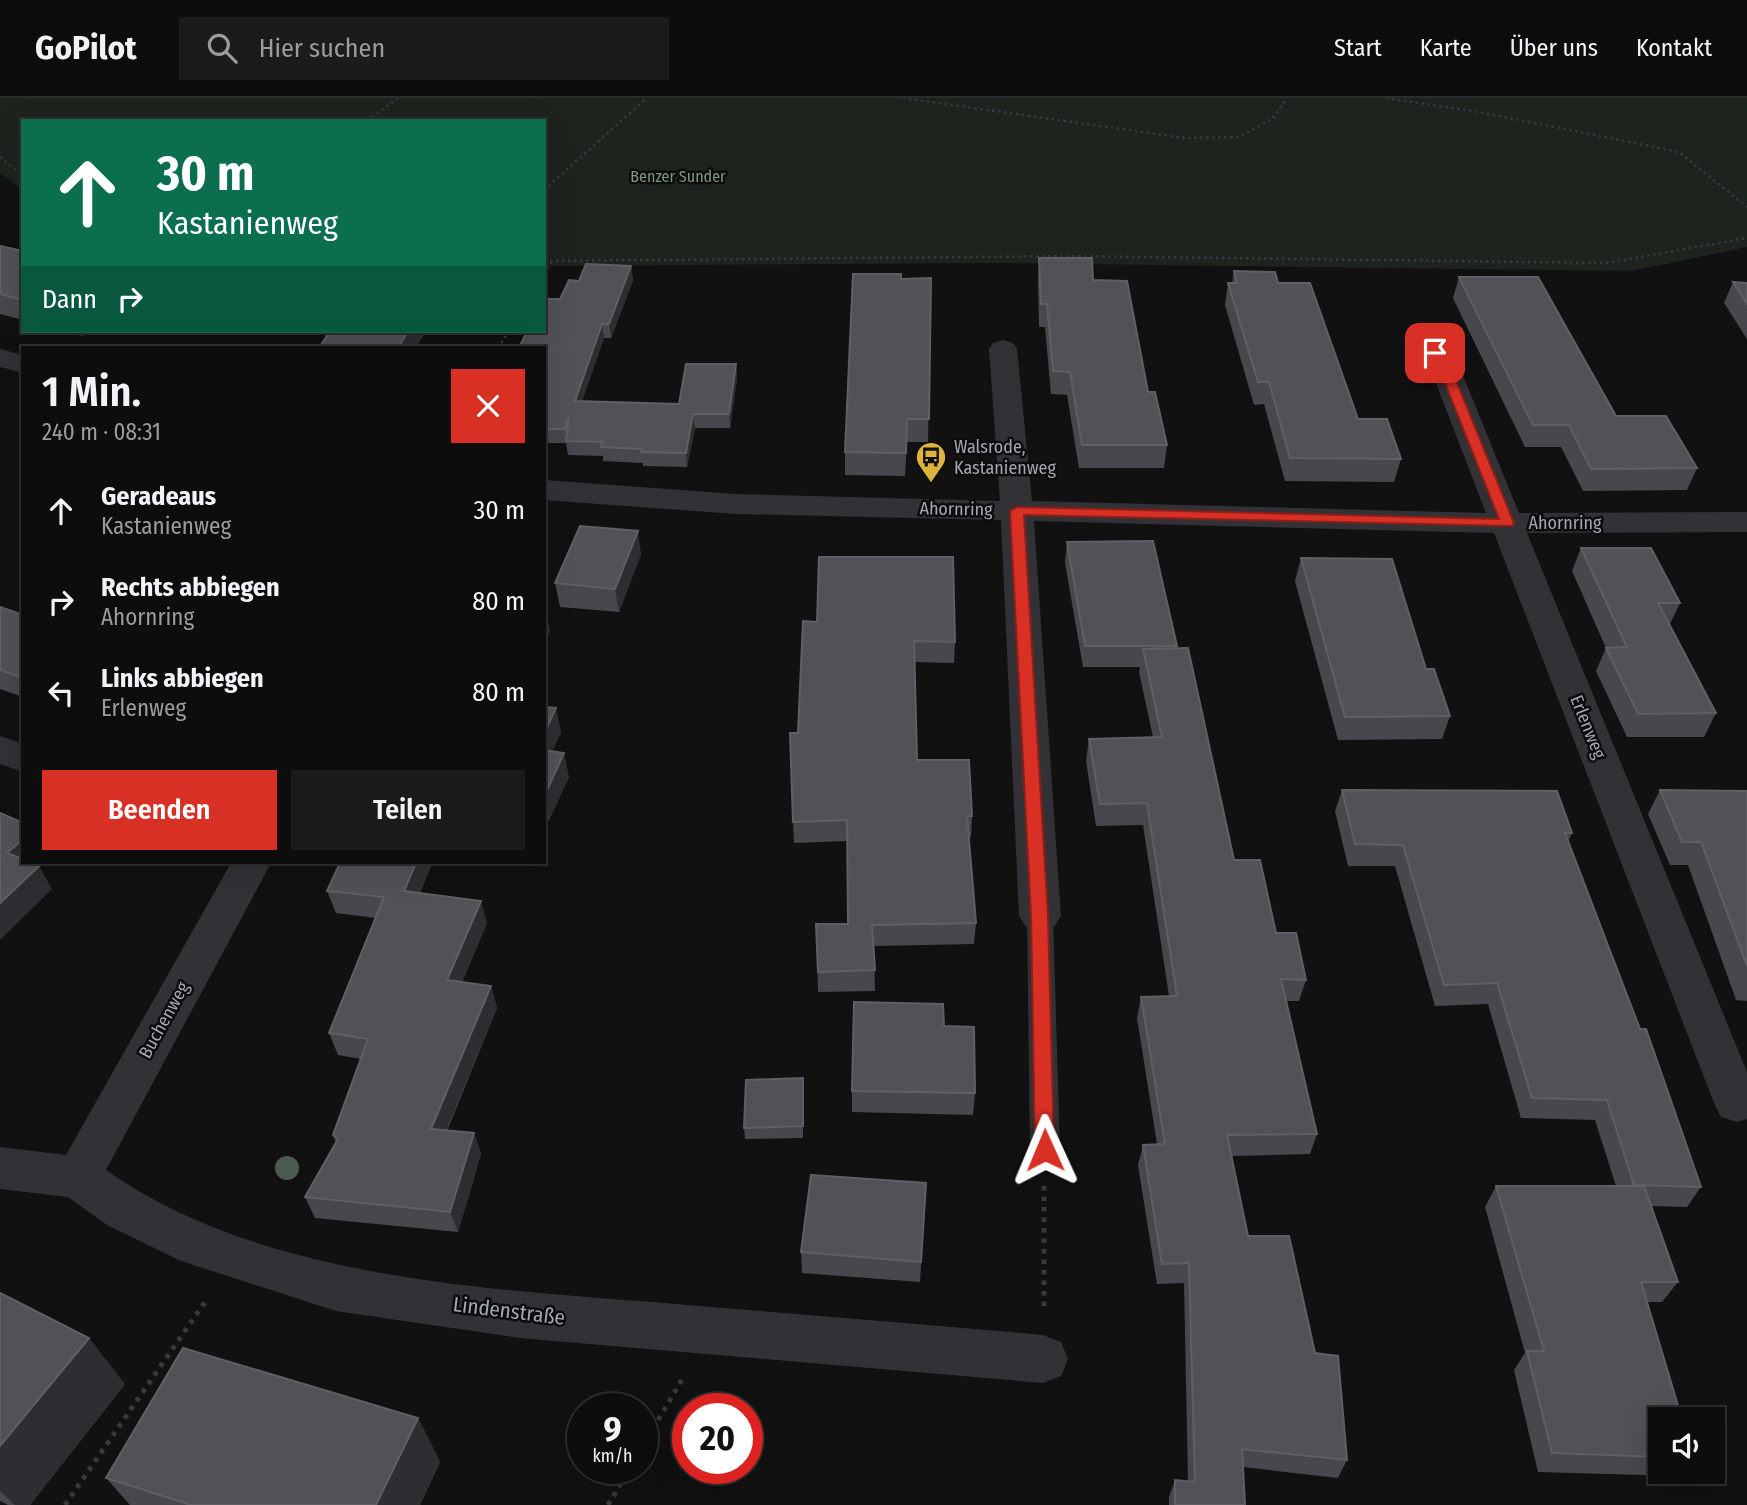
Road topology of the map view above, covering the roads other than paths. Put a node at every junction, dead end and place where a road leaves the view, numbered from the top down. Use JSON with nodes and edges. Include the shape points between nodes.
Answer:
{"nodes":[{"id":1,"x":1003,"y":349,"type":"dead end"},
{"id":2,"x":1435,"y":353,"type":"dead end"},
{"id":3,"x":0,"y":358,"type":"edge"},
{"id":4,"x":21,"y":363,"type":"edge"},
{"id":5,"x":546,"y":490,"type":"edge"},
{"id":6,"x":1017,"y":511,"type":"junction"},
{"id":7,"x":1747,"y":522,"type":"edge"},
{"id":8,"x":1507,"y":523,"type":"junction"},
{"id":9,"x":0,"y":750,"type":"edge"},
{"id":10,"x":21,"y":758,"type":"edge"},
{"id":11,"x":250,"y":864,"type":"edge"},
{"id":12,"x":1040,"y":916,"type":"joint"},
{"id":13,"x":1737,"y":1103,"type":"dead end"},
{"id":14,"x":1045,"y":1150,"type":"road end"},
{"id":15,"x":0,"y":1168,"type":"edge"},
{"id":16,"x":78,"y":1177,"type":"junction"},
{"id":17,"x":1043,"y":1359,"type":"road end"}],
"edges":[{"from":1,"to":6,"type":"street"},
{"from":2,"to":8,"type":"street","name":"Erlenweg"},
{"from":3,"to":4,"type":"street"},
{"from":5,"to":6,"type":"street","name":"Ahornring","via":[[736,504]]},
{"from":6,"to":8,"type":"street","name":"Ahornring"},
{"from":6,"to":12,"type":"street"},
{"from":7,"to":8,"type":"street","name":"Ahornring"},
{"from":8,"to":13,"type":"street","name":"Erlenweg"},
{"from":9,"to":10,"type":"street"},
{"from":11,"to":16,"type":"street","name":"Buchenweg"},
{"from":12,"to":14,"type":"lane"},
{"from":15,"to":16,"type":"street","name":"Lindenstraße"},
{"from":16,"to":17,"type":"street","name":"Lindenstraße","via":[[124,1210],[198,1245],[336,1288],[520,1315]]}]}
